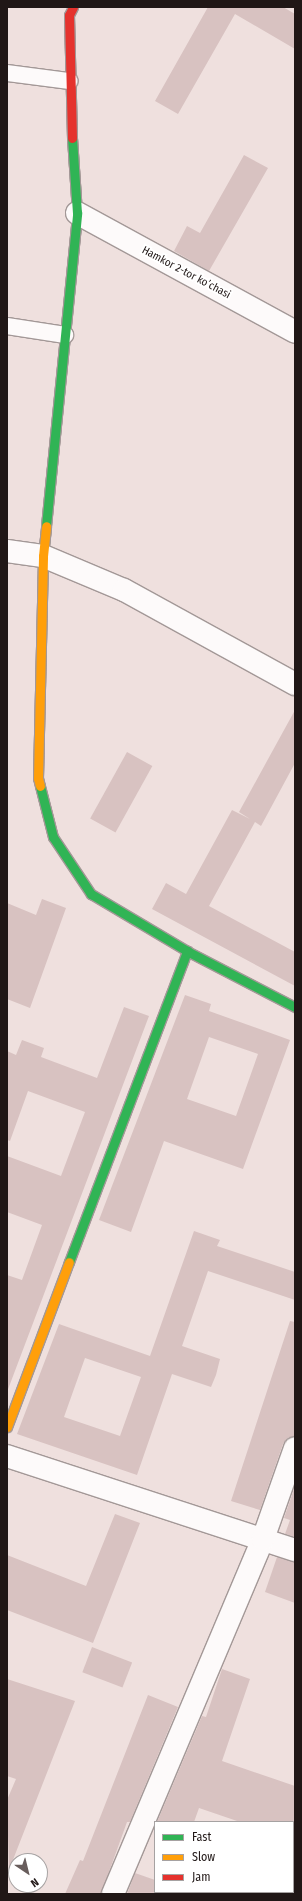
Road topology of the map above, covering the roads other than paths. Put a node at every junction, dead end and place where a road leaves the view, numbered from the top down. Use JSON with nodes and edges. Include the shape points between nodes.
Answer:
{"nodes":[{"id":1,"x":73,"y":7,"type":"edge"},
{"id":2,"x":7,"y":73,"type":"edge"},
{"id":3,"x":69,"y":81,"type":"junction"},
{"id":4,"x":77,"y":214,"type":"junction"},
{"id":5,"x":7,"y":326,"type":"edge"},
{"id":6,"x":295,"y":332,"type":"edge"},
{"id":7,"x":65,"y":335,"type":"junction"},
{"id":8,"x":7,"y":551,"type":"edge"},
{"id":9,"x":43,"y":556,"type":"junction"},
{"id":10,"x":295,"y":684,"type":"edge"},
{"id":11,"x":187,"y":951,"type":"junction"},
{"id":12,"x":295,"y":1007,"type":"edge"},
{"id":13,"x":7,"y":1427,"type":"edge"},
{"id":14,"x":295,"y":1448,"type":"edge"},
{"id":15,"x":7,"y":1456,"type":"edge"},
{"id":16,"x":263,"y":1539,"type":"junction"},
{"id":17,"x":295,"y":1550,"type":"edge"},
{"id":18,"x":113,"y":1894,"type":"edge"}],
"edges":[{"from":1,"to":3,"type":"street","via":[[69,15]]},
{"from":2,"to":3,"type":"lane"},
{"from":3,"to":4,"type":"street"},
{"from":4,"to":6,"type":"street","name":"Hamkor 2-tor koʼchasi"},
{"from":4,"to":7,"type":"street"},
{"from":5,"to":7,"type":"lane"},
{"from":7,"to":9,"type":"street"},
{"from":8,"to":9,"type":"street"},
{"from":9,"to":10,"type":"street","via":[[124,590]]},
{"from":9,"to":11,"type":"street","via":[[38,778],[53,837],[91,894]]},
{"from":11,"to":12,"type":"street"},
{"from":11,"to":13,"type":"street"},
{"from":14,"to":16,"type":"street"},
{"from":15,"to":16,"type":"street"},
{"from":16,"to":17,"type":"street"},
{"from":16,"to":18,"type":"street"}]}
